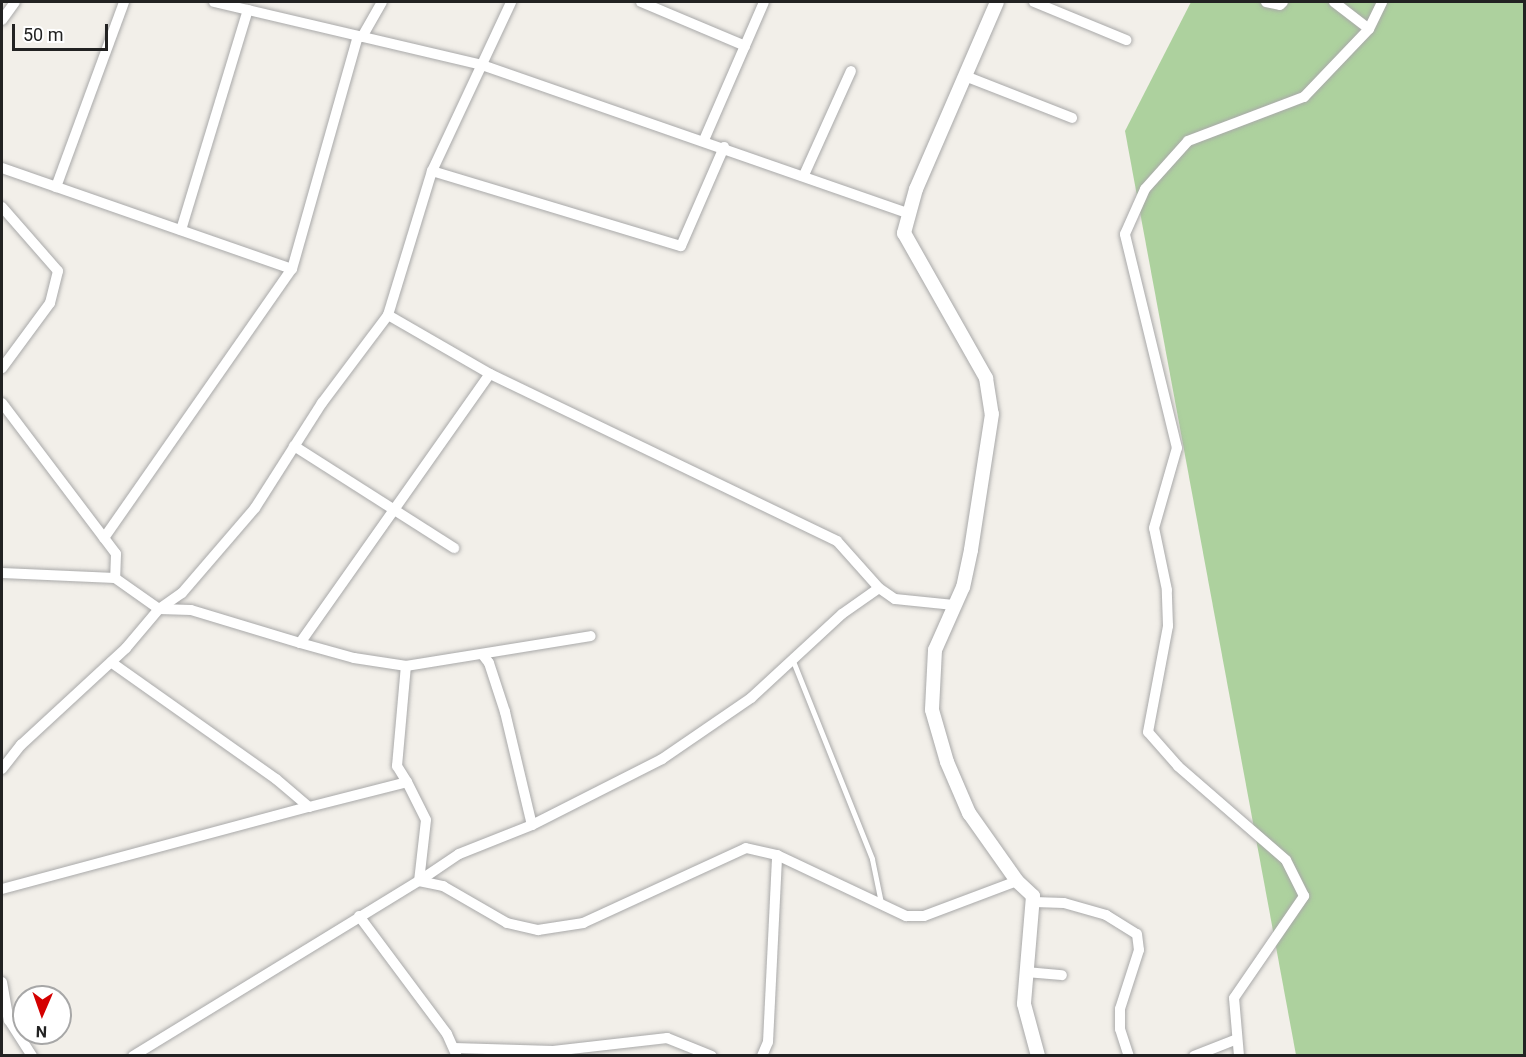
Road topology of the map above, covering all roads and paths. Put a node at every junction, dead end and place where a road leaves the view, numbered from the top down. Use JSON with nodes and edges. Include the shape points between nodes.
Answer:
{"nodes":[{"id":1,"x":15,"y":2,"type":"edge"},
{"id":2,"x":124,"y":2,"type":"edge"},
{"id":3,"x":213,"y":2,"type":"edge"},
{"id":4,"x":382,"y":2,"type":"edge"},
{"id":5,"x":511,"y":2,"type":"edge"},
{"id":6,"x":641,"y":2,"type":"edge"},
{"id":7,"x":764,"y":2,"type":"edge"},
{"id":8,"x":997,"y":2,"type":"edge"},
{"id":9,"x":1034,"y":2,"type":"edge"},
{"id":10,"x":1266,"y":2,"type":"edge"},
{"id":11,"x":1283,"y":2,"type":"edge"},
{"id":12,"x":1334,"y":2,"type":"edge"},
{"id":13,"x":1382,"y":2,"type":"edge"},
{"id":14,"x":248,"y":10,"type":"junction"},
{"id":15,"x":2,"y":20,"type":"edge"},
{"id":16,"x":1369,"y":29,"type":"junction"},
{"id":17,"x":360,"y":37,"type":"junction"},
{"id":18,"x":1126,"y":40,"type":"dead end"},
{"id":19,"x":745,"y":46,"type":"junction"},
{"id":20,"x":482,"y":65,"type":"junction"},
{"id":21,"x":851,"y":71,"type":"dead end"},
{"id":22,"x":965,"y":76,"type":"junction"},
{"id":23,"x":1072,"y":118,"type":"dead end"},
{"id":24,"x":704,"y":140,"type":"junction"},
{"id":25,"x":724,"y":147,"type":"junction"},
{"id":26,"x":2,"y":168,"type":"edge"},
{"id":27,"x":432,"y":171,"type":"junction"},
{"id":28,"x":804,"y":175,"type":"junction"},
{"id":29,"x":56,"y":187,"type":"junction"},
{"id":30,"x":2,"y":207,"type":"edge"},
{"id":31,"x":908,"y":213,"type":"junction"},
{"id":32,"x":181,"y":230,"type":"junction"},
{"id":33,"x":292,"y":269,"type":"junction"},
{"id":34,"x":388,"y":315,"type":"junction"},
{"id":35,"x":2,"y":368,"type":"edge"},
{"id":36,"x":490,"y":374,"type":"junction"},
{"id":37,"x":2,"y":403,"type":"edge"},
{"id":38,"x":294,"y":446,"type":"junction"},
{"id":39,"x":395,"y":510,"type":"junction"},
{"id":40,"x":104,"y":538,"type":"junction"},
{"id":41,"x":454,"y":548,"type":"dead end"},
{"id":42,"x":2,"y":573,"type":"edge"},
{"id":43,"x":115,"y":578,"type":"junction"},
{"id":44,"x":879,"y":588,"type":"junction"},
{"id":45,"x":954,"y":605,"type":"junction"},
{"id":46,"x":159,"y":609,"type":"junction"},
{"id":47,"x":591,"y":636,"type":"dead end"},
{"id":48,"x":300,"y":643,"type":"junction"},
{"id":49,"x":482,"y":654,"type":"junction"},
{"id":50,"x":792,"y":659,"type":"junction"},
{"id":51,"x":111,"y":662,"type":"junction"},
{"id":52,"x":406,"y":666,"type":"junction"},
{"id":53,"x":2,"y":769,"type":"edge"},
{"id":54,"x":407,"y":782,"type":"junction"},
{"id":55,"x":309,"y":807,"type":"junction"},
{"id":56,"x":532,"y":825,"type":"junction"},
{"id":57,"x":777,"y":855,"type":"junction"},
{"id":58,"x":419,"y":881,"type":"junction"},
{"id":59,"x":1017,"y":881,"type":"junction"},
{"id":60,"x":2,"y":889,"type":"edge"},
{"id":61,"x":1034,"y":902,"type":"junction"},
{"id":62,"x":881,"y":904,"type":"junction"},
{"id":63,"x":359,"y":916,"type":"junction"},
{"id":64,"x":1026,"y":972,"type":"junction"},
{"id":65,"x":1062,"y":975,"type":"dead end"},
{"id":66,"x":2,"y":982,"type":"edge"},
{"id":67,"x":5,"y":1022,"type":"edge"},
{"id":68,"x":1238,"y":1039,"type":"junction"},
{"id":69,"x":455,"y":1052,"type":"edge"},
{"id":70,"x":32,"y":1056,"type":"edge"},
{"id":71,"x":133,"y":1056,"type":"edge"},
{"id":72,"x":712,"y":1056,"type":"edge"},
{"id":73,"x":762,"y":1056,"type":"edge"},
{"id":74,"x":1038,"y":1056,"type":"edge"},
{"id":75,"x":1129,"y":1056,"type":"edge"},
{"id":76,"x":1194,"y":1056,"type":"edge"},
{"id":77,"x":1239,"y":1056,"type":"edge"}],
"edges":[{"from":1,"to":15,"type":"street"},
{"from":2,"to":29,"type":"street"},
{"from":3,"to":14,"type":"street"},
{"from":4,"to":17,"type":"street"},
{"from":5,"to":20,"type":"street"},
{"from":6,"to":19,"type":"street"},
{"from":7,"to":19,"type":"street"},
{"from":8,"to":22,"type":"street"},
{"from":9,"to":18,"type":"street"},
{"from":10,"to":11,"type":"street"},
{"from":12,"to":16,"type":"street"},
{"from":13,"to":16,"type":"street"},
{"from":14,"to":17,"type":"street"},
{"from":14,"to":32,"type":"street"},
{"from":16,"to":68,"type":"street","via":[[1304,97],[1188,141],[1145,189],[1125,234],[1177,448],[1154,528],[1169,606],[1164,659],[1148,732],[1178,766],[1286,860],[1304,896],[1234,998]]},
{"from":17,"to":20,"type":"street"},
{"from":17,"to":33,"type":"street"},
{"from":19,"to":24,"type":"street"},
{"from":20,"to":24,"type":"street"},
{"from":20,"to":27,"type":"street"},
{"from":21,"to":28,"type":"street"},
{"from":22,"to":23,"type":"street"},
{"from":22,"to":31,"type":"street"},
{"from":24,"to":25,"type":"street"},
{"from":25,"to":27,"type":"street","via":[[681,246]]},
{"from":25,"to":28,"type":"street"},
{"from":26,"to":29,"type":"street"},
{"from":27,"to":34,"type":"street"},
{"from":28,"to":31,"type":"street"},
{"from":29,"to":32,"type":"street"},
{"from":30,"to":35,"type":"street","via":[[58,272],[50,303]]},
{"from":31,"to":45,"type":"street","via":[[904,233],[908,245],[986,378],[992,414],[969,559]]},
{"from":32,"to":33,"type":"street"},
{"from":33,"to":40,"type":"street"},
{"from":34,"to":36,"type":"street"},
{"from":34,"to":38,"type":"street"},
{"from":36,"to":39,"type":"street"},
{"from":36,"to":44,"type":"street","via":[[837,541]]},
{"from":37,"to":40,"type":"street"},
{"from":38,"to":39,"type":"street"},
{"from":38,"to":46,"type":"street","via":[[255,508],[182,593]]},
{"from":39,"to":41,"type":"street"},
{"from":39,"to":48,"type":"street"},
{"from":40,"to":43,"type":"street","via":[[116,554]]},
{"from":42,"to":43,"type":"street"},
{"from":43,"to":46,"type":"street"},
{"from":44,"to":45,"type":"street","via":[[895,599]]},
{"from":44,"to":50,"type":"street","via":[[842,614],[810,647]]},
{"from":45,"to":59,"type":"street","via":[[935,650],[932,710],[947,762],[969,813]]},
{"from":46,"to":48,"type":"street","via":[[191,610]]},
{"from":46,"to":51,"type":"street"},
{"from":47,"to":49,"type":"street"},
{"from":48,"to":52,"type":"street","via":[[354,658]]},
{"from":49,"to":52,"type":"street"},
{"from":49,"to":56,"type":"street","via":[[489,663],[505,712]]},
{"from":50,"to":56,"type":"street","via":[[751,698],[662,759]]},
{"from":50,"to":62,"type":"lane","via":[[872,859]]},
{"from":51,"to":53,"type":"street","via":[[21,744]]},
{"from":51,"to":55,"type":"street","via":[[276,779]]},
{"from":52,"to":54,"type":"street","via":[[397,766]]},
{"from":54,"to":55,"type":"street"},
{"from":54,"to":58,"type":"street","via":[[426,820]]},
{"from":55,"to":60,"type":"street"},
{"from":56,"to":58,"type":"street","via":[[459,854]]},
{"from":57,"to":58,"type":"street","via":[[747,848],[583,923],[538,930],[507,923],[443,886]]},
{"from":57,"to":62,"type":"street"},
{"from":57,"to":73,"type":"street","via":[[768,1042]]},
{"from":58,"to":63,"type":"street"},
{"from":59,"to":61,"type":"street"},
{"from":59,"to":62,"type":"street","via":[[924,916],[906,916]]},
{"from":61,"to":64,"type":"street"},
{"from":61,"to":75,"type":"street","via":[[1065,903],[1106,915],[1137,934],[1139,950],[1120,1009],[1121,1035]]},
{"from":63,"to":69,"type":"street","via":[[447,1034]]},
{"from":63,"to":71,"type":"street"},
{"from":64,"to":65,"type":"street"},
{"from":64,"to":74,"type":"street","via":[[1024,1004]]},
{"from":66,"to":67,"type":"street"},
{"from":67,"to":70,"type":"street"},
{"from":68,"to":76,"type":"street"},
{"from":68,"to":77,"type":"street"},
{"from":69,"to":72,"type":"street","via":[[553,1051],[667,1038]]}]}
